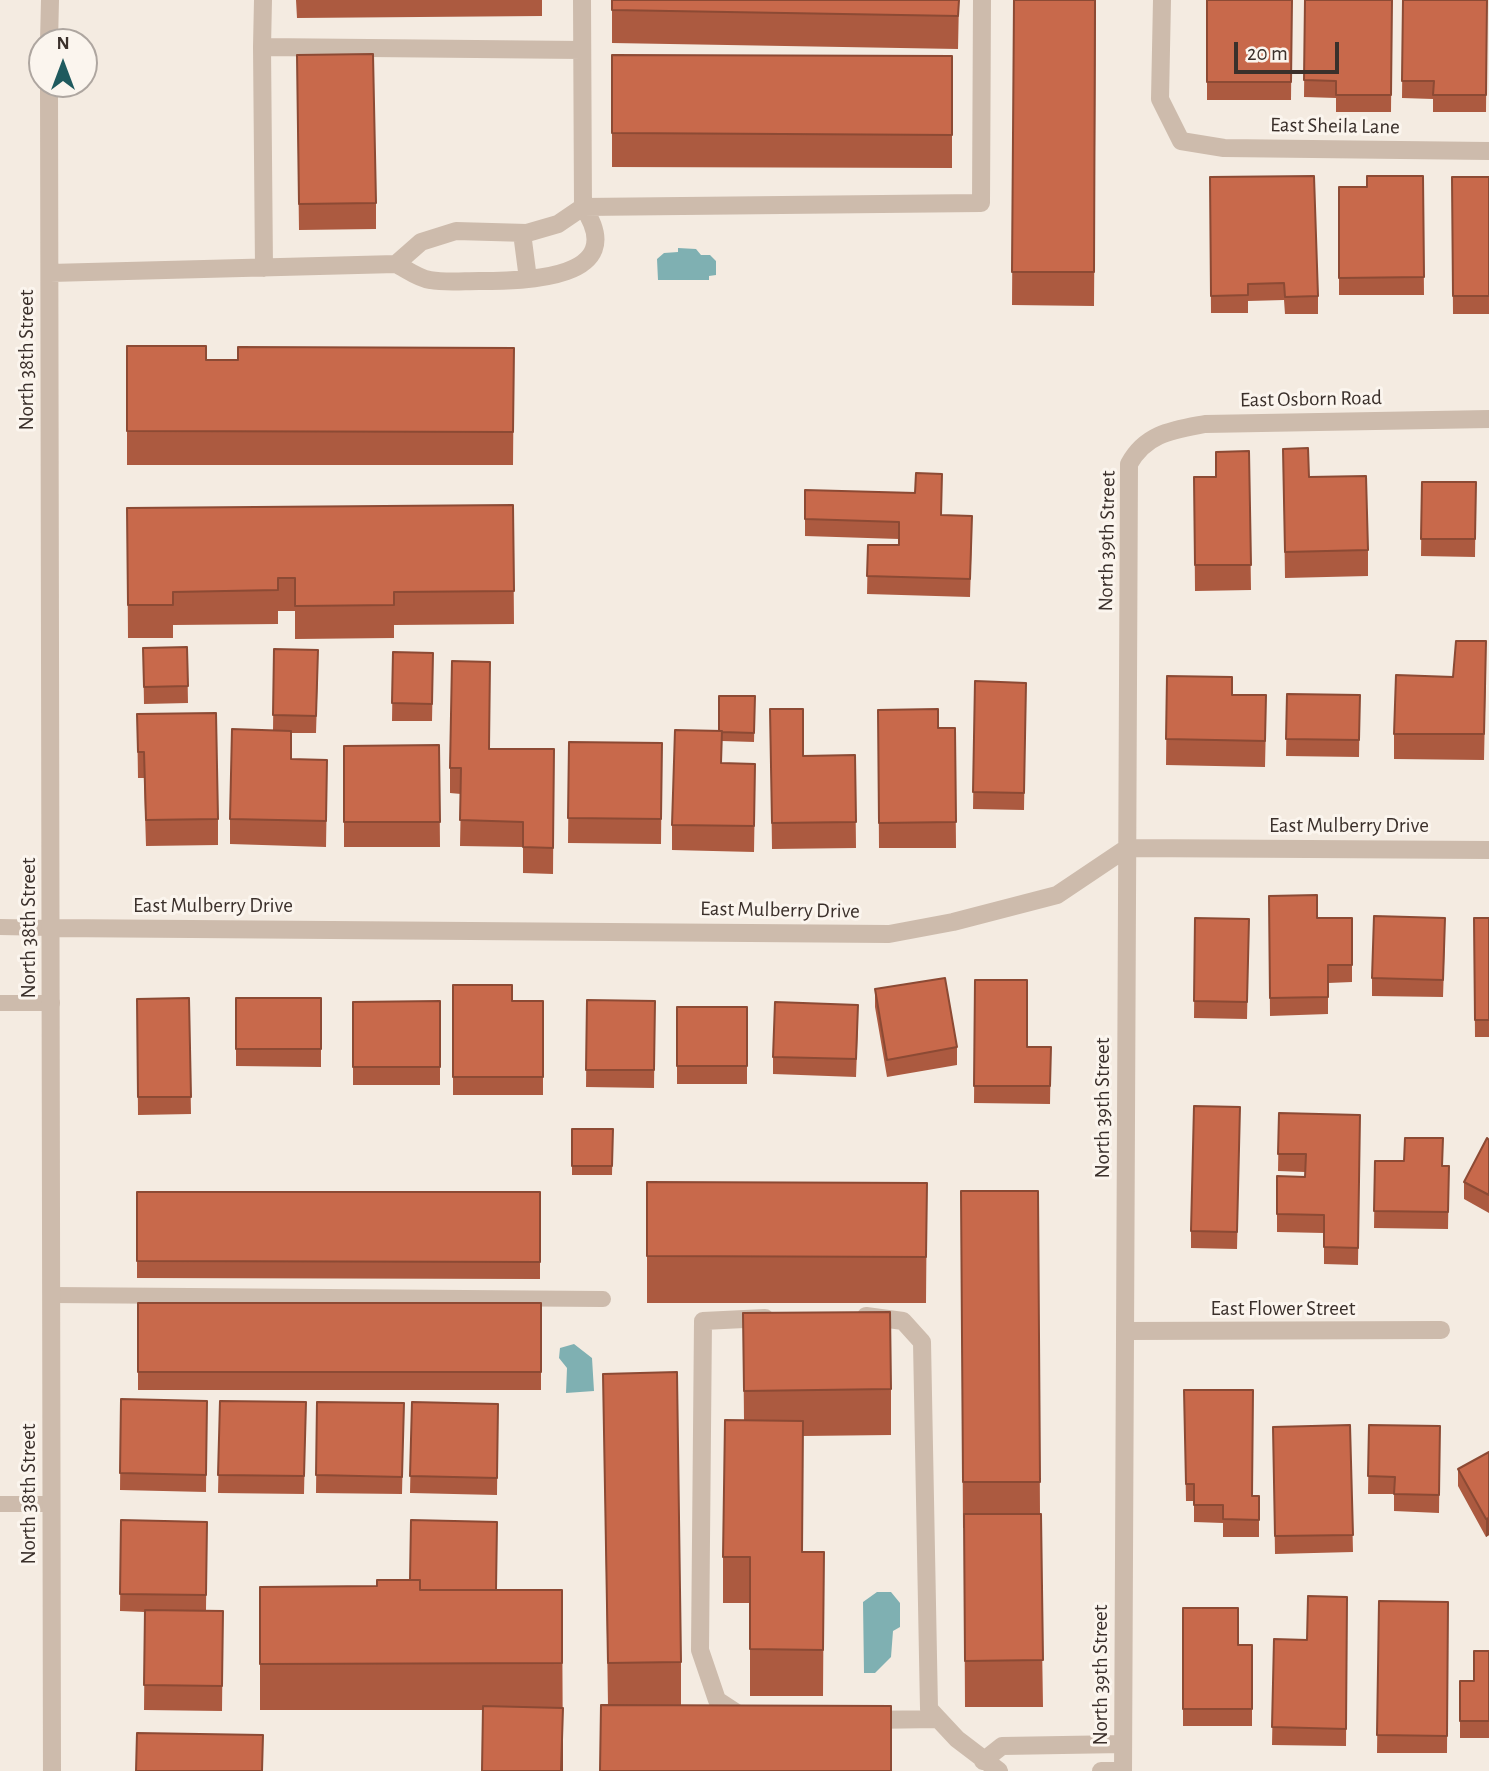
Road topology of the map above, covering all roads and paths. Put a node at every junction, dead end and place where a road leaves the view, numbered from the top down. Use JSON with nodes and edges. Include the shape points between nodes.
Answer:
{"nodes":[{"id":1,"x":50,"y":0,"type":"edge"},
{"id":2,"x":262,"y":0,"type":"edge"},
{"id":3,"x":582,"y":0,"type":"edge"},
{"id":4,"x":982,"y":0,"type":"edge"},
{"id":5,"x":1162,"y":0,"type":"edge"},
{"id":6,"x":49,"y":28,"type":"edge"},
{"id":7,"x":262,"y":47,"type":"junction"},
{"id":8,"x":582,"y":50,"type":"junction"},
{"id":9,"x":49,"y":98,"type":"edge"},
{"id":10,"x":1489,"y":151,"type":"edge"},
{"id":11,"x":583,"y":207,"type":"junction"},
{"id":12,"x":522,"y":233,"type":"junction"},
{"id":13,"x":396,"y":264,"type":"junction"},
{"id":14,"x":264,"y":268,"type":"junction"},
{"id":15,"x":50,"y":273,"type":"junction"},
{"id":16,"x":528,"y":279,"type":"junction"},
{"id":17,"x":1489,"y":419,"type":"edge"},
{"id":18,"x":1138,"y":447,"type":"joint"},
{"id":19,"x":1127,"y":848,"type":"junction"},
{"id":20,"x":1489,"y":850,"type":"edge"},
{"id":21,"x":0,"y":927,"type":"edge"},
{"id":22,"x":52,"y":928,"type":"junction"},
{"id":23,"x":0,"y":1003,"type":"edge"},
{"id":24,"x":52,"y":1003,"type":"junction"},
{"id":25,"x":52,"y":1295,"type":"junction"},
{"id":26,"x":603,"y":1299,"type":"dead end"},
{"id":27,"x":846,"y":1315,"type":"edge"},
{"id":28,"x":781,"y":1318,"type":"edge"},
{"id":29,"x":1441,"y":1330,"type":"dead end"},
{"id":30,"x":1125,"y":1331,"type":"junction"},
{"id":31,"x":0,"y":1504,"type":"edge"},
{"id":32,"x":52,"y":1504,"type":"junction"},
{"id":33,"x":938,"y":1719,"type":"junction"},
{"id":34,"x":721,"y":1720,"type":"edge"},
{"id":35,"x":848,"y":1721,"type":"edge"},
{"id":36,"x":1123,"y":1744,"type":"junction"},
{"id":37,"x":991,"y":1766,"type":"edge"},
{"id":38,"x":52,"y":1771,"type":"edge"},
{"id":39,"x":1101,"y":1771,"type":"edge"},
{"id":40,"x":1123,"y":1771,"type":"edge"}],
"edges":[{"from":1,"to":6,"type":"street"},
{"from":2,"to":7,"type":"street"},
{"from":3,"to":8,"type":"street"},
{"from":4,"to":11,"type":"street","via":[[981,203]]},
{"from":5,"to":10,"type":"street","name":"East Sheila Lane","via":[[1160,99],[1181,141],[1224,148]]},
{"from":7,"to":8,"type":"street"},
{"from":7,"to":14,"type":"street"},
{"from":8,"to":11,"type":"street"},
{"from":9,"to":15,"type":"street","name":"North 38th Street"},
{"from":11,"to":12,"type":"street","via":[[558,224]]},
{"from":11,"to":16,"type":"street","via":[[596,226],[596,245],[589,259],[564,274]]},
{"from":12,"to":13,"type":"street","via":[[456,231],[421,242]]},
{"from":12,"to":16,"type":"street"},
{"from":13,"to":14,"type":"street"},
{"from":13,"to":16,"type":"street","via":[[428,281]]},
{"from":14,"to":15,"type":"street"},
{"from":15,"to":22,"type":"street","name":"North 38th Street"},
{"from":17,"to":18,"type":"street","name":"East Osborn Road","via":[[1205,424],[1161,432]]},
{"from":18,"to":19,"type":"street","name":"North 39th Street","via":[[1129,464]]},
{"from":19,"to":20,"type":"street","name":"East Mulberry Drive"},
{"from":19,"to":22,"type":"street","name":"East Mulberry Drive","via":[[1056,895],[889,934]]},
{"from":19,"to":30,"type":"street","name":"North 39th Street"},
{"from":21,"to":22,"type":"lane"},
{"from":22,"to":24,"type":"street","name":"North 38th Street"},
{"from":23,"to":24,"type":"lane"},
{"from":24,"to":25,"type":"street","name":"North 38th Street"},
{"from":25,"to":26,"type":"lane"},
{"from":25,"to":32,"type":"street","name":"North 38th Street"},
{"from":27,"to":33,"type":"street","via":[[903,1321],[922,1342],[929,1709]]},
{"from":28,"to":34,"type":"street","via":[[703,1321],[700,1650],[717,1700],[753,1720]]},
{"from":29,"to":30,"type":"street","name":"East Flower Street"},
{"from":30,"to":36,"type":"street","name":"North 39th Street"},
{"from":31,"to":32,"type":"lane"},
{"from":32,"to":38,"type":"street","name":"North 38th Street"},
{"from":33,"to":35,"type":"street"},
{"from":33,"to":37,"type":"street"},
{"from":36,"to":37,"type":"street","via":[[1002,1746]]},
{"from":36,"to":40,"type":"street","name":"North 39th Street"},
{"from":39,"to":40,"type":"street"}]}
